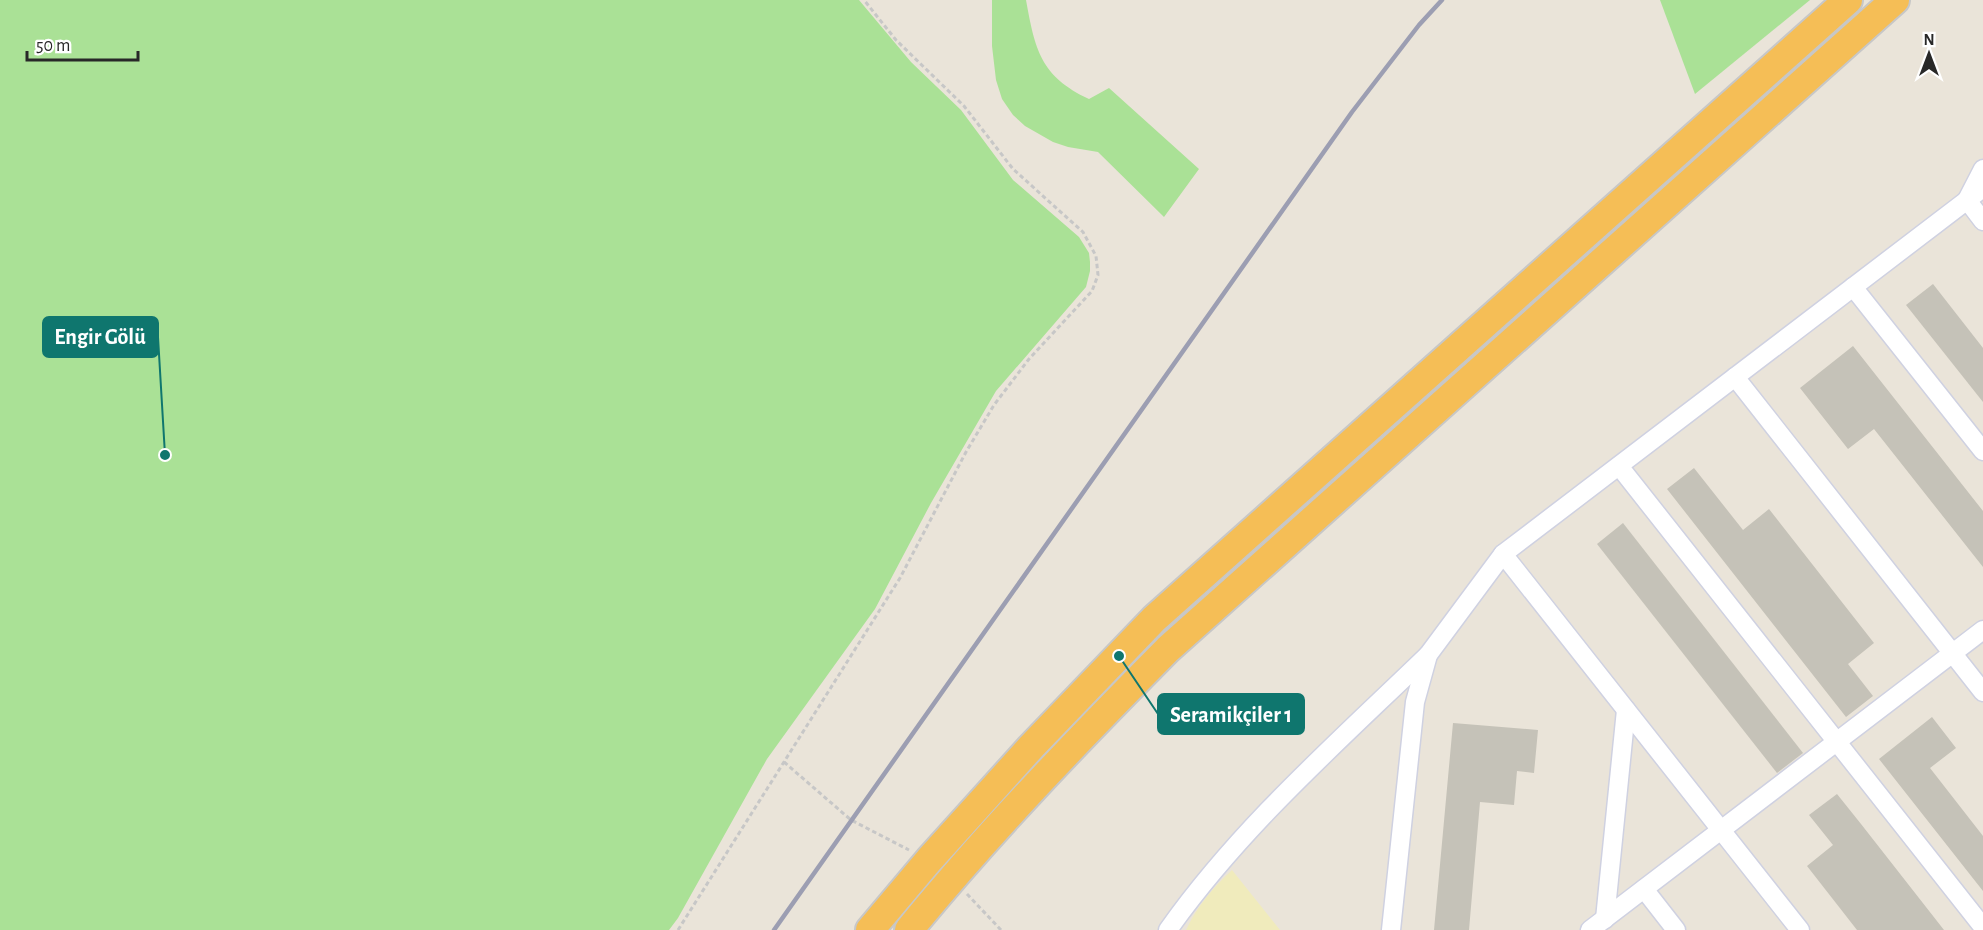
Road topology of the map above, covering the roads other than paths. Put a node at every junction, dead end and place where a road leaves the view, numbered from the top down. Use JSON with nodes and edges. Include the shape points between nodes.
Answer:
{"nodes":[{"id":1,"x":1848,"y":0,"type":"edge"},
{"id":2,"x":1895,"y":0,"type":"edge"},
{"id":3,"x":1983,"y":169,"type":"edge"},
{"id":4,"x":1983,"y":188,"type":"edge"},
{"id":5,"x":1967,"y":200,"type":"junction"},
{"id":6,"x":1983,"y":221,"type":"edge"},
{"id":7,"x":1853,"y":287,"type":"junction"},
{"id":8,"x":1735,"y":377,"type":"junction"},
{"id":9,"x":1983,"y":451,"type":"edge"},
{"id":10,"x":1618,"y":466,"type":"junction"},
{"id":11,"x":1503,"y":554,"type":"junction"},
{"id":12,"x":1983,"y":630,"type":"edge"},
{"id":13,"x":1953,"y":653,"type":"junction"},
{"id":14,"x":1428,"y":655,"type":"junction"},
{"id":15,"x":1983,"y":692,"type":"edge"},
{"id":16,"x":1626,"y":710,"type":"junction"},
{"id":17,"x":1837,"y":742,"type":"junction"},
{"id":18,"x":1721,"y":830,"type":"junction"},
{"id":19,"x":1644,"y":889,"type":"junction"},
{"id":20,"x":1605,"y":919,"type":"junction"},
{"id":21,"x":1983,"y":927,"type":"edge"},
{"id":22,"x":870,"y":930,"type":"edge"},
{"id":23,"x":909,"y":930,"type":"edge"},
{"id":24,"x":1168,"y":930,"type":"edge"},
{"id":25,"x":1391,"y":930,"type":"edge"},
{"id":26,"x":1590,"y":930,"type":"edge"},
{"id":27,"x":1676,"y":930,"type":"edge"},
{"id":28,"x":1800,"y":930,"type":"edge"}],
"edges":[{"from":1,"to":22,"type":"highway","via":[[1154,619],[1031,747]]},
{"from":2,"to":23,"type":"highway","via":[[1168,649],[1055,764]]},
{"from":3,"to":5,"type":"street"},
{"from":4,"to":5,"type":"street"},
{"from":5,"to":6,"type":"street"},
{"from":5,"to":7,"type":"street"},
{"from":7,"to":8,"type":"street"},
{"from":7,"to":9,"type":"street"},
{"from":8,"to":10,"type":"street"},
{"from":8,"to":13,"type":"street"},
{"from":10,"to":11,"type":"street"},
{"from":10,"to":17,"type":"street"},
{"from":11,"to":14,"type":"street"},
{"from":11,"to":16,"type":"street"},
{"from":12,"to":13,"type":"street"},
{"from":13,"to":15,"type":"street"},
{"from":13,"to":17,"type":"street"},
{"from":14,"to":24,"type":"street","via":[[1264,813],[1198,888]]},
{"from":14,"to":25,"type":"street","via":[[1415,702]]},
{"from":16,"to":18,"type":"street"},
{"from":16,"to":20,"type":"street"},
{"from":17,"to":18,"type":"street"},
{"from":17,"to":21,"type":"street"},
{"from":18,"to":19,"type":"street"},
{"from":18,"to":28,"type":"street"},
{"from":19,"to":20,"type":"street"},
{"from":19,"to":27,"type":"street"},
{"from":20,"to":26,"type":"street"}]}
